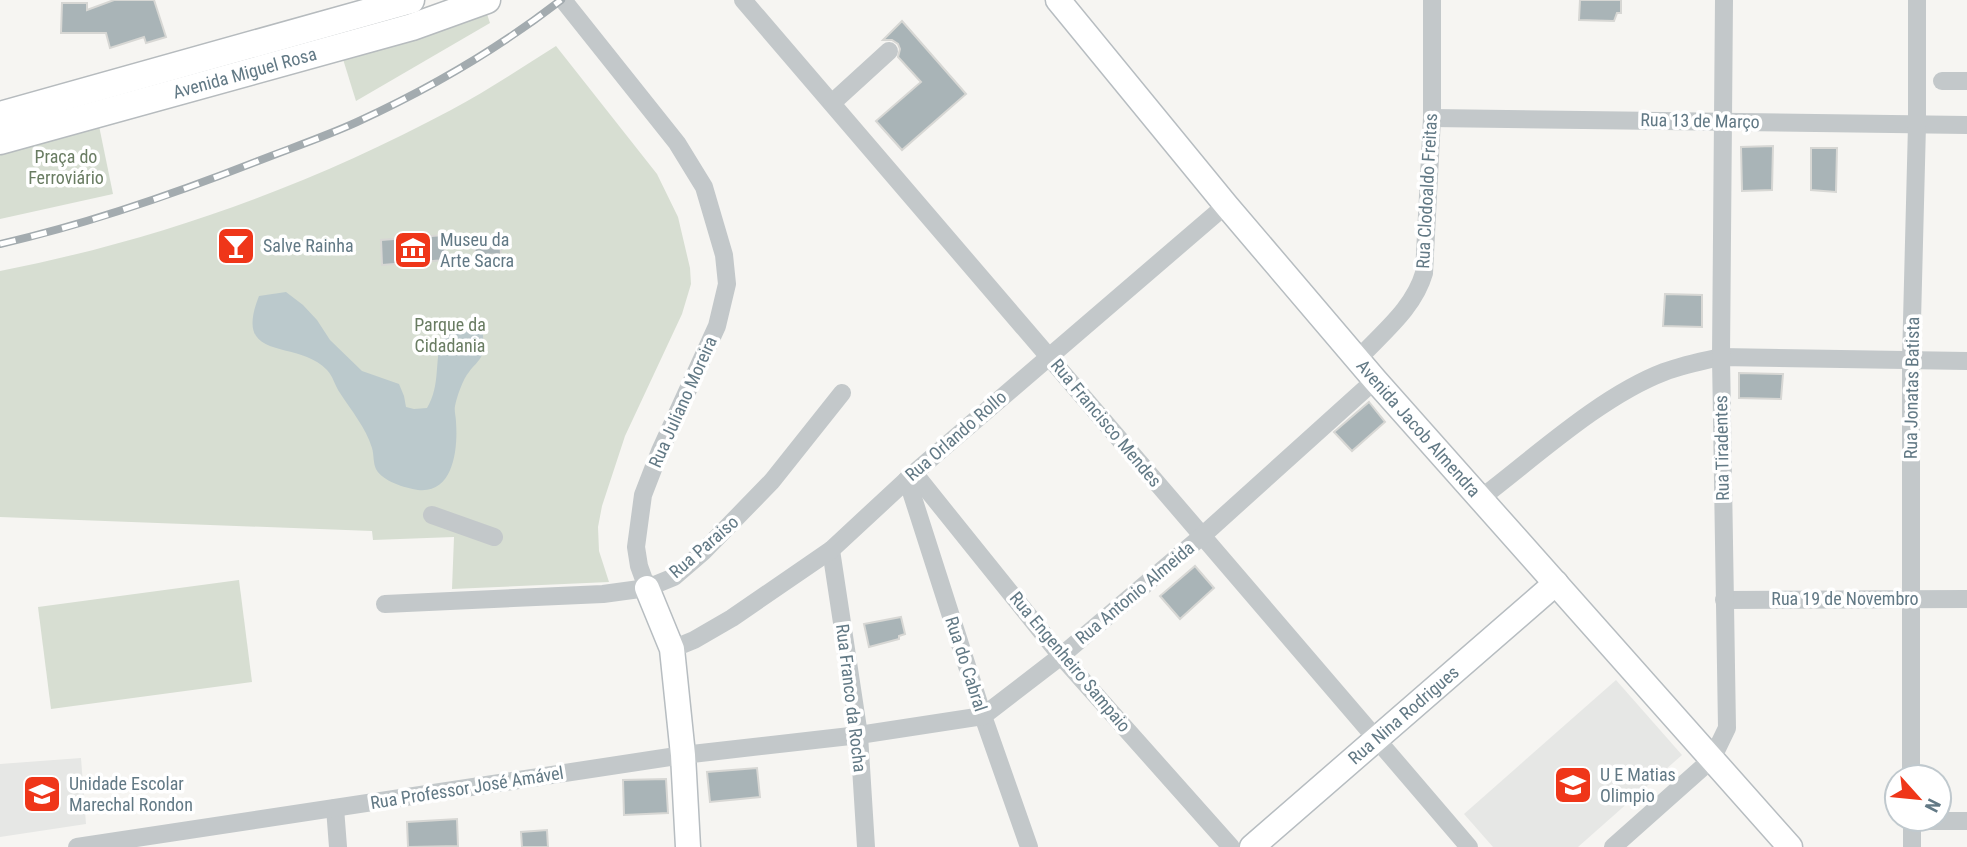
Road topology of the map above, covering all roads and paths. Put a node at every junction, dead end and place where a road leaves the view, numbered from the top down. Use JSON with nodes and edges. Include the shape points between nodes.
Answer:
{"nodes":[{"id":1,"x":487,"y":0,"type":"edge"},
{"id":2,"x":563,"y":0,"type":"edge"},
{"id":3,"x":743,"y":0,"type":"edge"},
{"id":4,"x":1058,"y":0,"type":"edge"},
{"id":5,"x":1432,"y":0,"type":"edge"},
{"id":6,"x":1724,"y":0,"type":"edge"},
{"id":7,"x":1917,"y":0,"type":"edge"},
{"id":8,"x":408,"y":10,"type":"edge"},
{"id":9,"x":319,"y":38,"type":"junction"},
{"id":10,"x":889,"y":51,"type":"dead end"},
{"id":11,"x":1942,"y":81,"type":"dead end"},
{"id":12,"x":1967,"y":81,"type":"edge"},
{"id":13,"x":832,"y":103,"type":"junction"},
{"id":14,"x":0,"y":115,"type":"edge"},
{"id":15,"x":1432,"y":118,"type":"junction"},
{"id":16,"x":1725,"y":121,"type":"junction"},
{"id":17,"x":1917,"y":125,"type":"junction"},
{"id":18,"x":1967,"y":125,"type":"edge"},
{"id":19,"x":0,"y":141,"type":"edge"},
{"id":20,"x":1226,"y":205,"type":"junction"},
{"id":21,"x":1048,"y":355,"type":"junction"},
{"id":22,"x":1721,"y":357,"type":"junction"},
{"id":23,"x":1359,"y":358,"type":"junction"},
{"id":24,"x":1911,"y":360,"type":"junction"},
{"id":25,"x":1967,"y":361,"type":"edge"},
{"id":26,"x":1375,"y":380,"type":"junction"},
{"id":27,"x":842,"y":393,"type":"dead end"},
{"id":28,"x":910,"y":476,"type":"junction"},
{"id":29,"x":1481,"y":498,"type":"junction"},
{"id":30,"x":439,"y":513,"type":"dead end"},
{"id":31,"x":493,"y":533,"type":"dead end"},
{"id":32,"x":1202,"y":537,"type":"junction"},
{"id":33,"x":831,"y":550,"type":"junction"},
{"id":34,"x":1556,"y":583,"type":"junction"},
{"id":35,"x":647,"y":588,"type":"junction"},
{"id":36,"x":1911,"y":599,"type":"junction"},
{"id":37,"x":1967,"y":599,"type":"edge"},
{"id":38,"x":1724,"y":600,"type":"junction"},
{"id":39,"x":385,"y":604,"type":"dead end"},
{"id":40,"x":672,"y":649,"type":"junction"},
{"id":41,"x":1061,"y":656,"type":"junction"},
{"id":42,"x":984,"y":716,"type":"junction"},
{"id":43,"x":859,"y":735,"type":"junction"},
{"id":44,"x":1375,"y":739,"type":"junction"},
{"id":45,"x":683,"y":755,"type":"junction"},
{"id":46,"x":1712,"y":759,"type":"junction"},
{"id":47,"x":1911,"y":763,"type":"edge"},
{"id":48,"x":335,"y":808,"type":"junction"},
{"id":49,"x":77,"y":847,"type":"edge"},
{"id":50,"x":338,"y":847,"type":"edge"},
{"id":51,"x":688,"y":847,"type":"edge"},
{"id":52,"x":866,"y":847,"type":"edge"},
{"id":53,"x":1029,"y":847,"type":"edge"},
{"id":54,"x":1231,"y":847,"type":"edge"},
{"id":55,"x":1252,"y":847,"type":"edge"},
{"id":56,"x":1469,"y":847,"type":"edge"},
{"id":57,"x":1613,"y":847,"type":"edge"},
{"id":58,"x":1790,"y":847,"type":"edge"}],
"edges":[{"from":1,"to":8,"type":"main road","name":"Avenida Miguel Rosa"},
{"from":2,"to":35,"type":"street","name":"Rua Juliano Moreira","via":[[677,143],[704,187],[724,255],[727,284],[717,326],[643,495],[636,547]]},
{"from":3,"to":13,"type":"street","name":"Rua Francisco Mendes"},
{"from":4,"to":20,"type":"street","name":"Avenida Jacob Almendra"},
{"from":5,"to":15,"type":"street","name":"Rua Clodoaldo Freitas"},
{"from":6,"to":16,"type":"street","name":"Rua Tiradentes"},
{"from":7,"to":17,"type":"street","name":"Rua Jonatas Batista"},
{"from":8,"to":9,"type":"main road","name":"Avenida Miguel Rosa"},
{"from":9,"to":14,"type":"main road","name":"Avenida Miguel Rosa"},
{"from":9,"to":19,"type":"main road","name":"Avenida Miguel Rosa"},
{"from":10,"to":13,"type":"street"},
{"from":11,"to":12,"type":"street"},
{"from":13,"to":21,"type":"street","name":"Rua Francisco Mendes"},
{"from":15,"to":16,"type":"street","name":"Rua 13 de Março"},
{"from":15,"to":23,"type":"street","name":"Rua Clodoaldo Freitas","via":[[1424,273],[1409,306]]},
{"from":16,"to":17,"type":"street","name":"Rua 13 de Março"},
{"from":16,"to":22,"type":"street","name":"Rua Tiradentes"},
{"from":17,"to":18,"type":"street","name":"Rua 13 de Março"},
{"from":17,"to":24,"type":"street","name":"Rua Jonatas Batista"},
{"from":20,"to":21,"type":"street","name":"Rua Orlando Rollo"},
{"from":20,"to":23,"type":"street","name":"Avenida Jacob Almendra"},
{"from":21,"to":28,"type":"street","name":"Rua Orlando Rollo"},
{"from":21,"to":32,"type":"street","name":"Rua Francisco Mendes"},
{"from":22,"to":24,"type":"street"},
{"from":22,"to":29,"type":"street","via":[[1640,383],[1602,405]]},
{"from":22,"to":38,"type":"street","name":"Rua Tiradentes"},
{"from":23,"to":26,"type":"street","name":"Avenida Jacob Almendra"},
{"from":24,"to":25,"type":"street"},
{"from":24,"to":36,"type":"street","name":"Rua Jonatas Batista"},
{"from":26,"to":29,"type":"street","name":"Avenida Jacob Almendra"},
{"from":26,"to":32,"type":"street","name":"Rua Antonio Almeida"},
{"from":27,"to":35,"type":"street","name":"Rua Paraiso","via":[[741,514],[674,577]]},
{"from":28,"to":33,"type":"street","name":"Rua Orlando Rollo"},
{"from":28,"to":41,"type":"street","name":"Rua Engenheiro Sampaio"},
{"from":28,"to":42,"type":"street","name":"Rua do Cabral"},
{"from":29,"to":34,"type":"street","name":"Avenida Jacob Almendra"},
{"from":30,"to":31,"type":"street"},
{"from":32,"to":41,"type":"street","name":"Rua Antonio Almeida"},
{"from":32,"to":44,"type":"street","name":"Rua Francisco Mendes"},
{"from":33,"to":40,"type":"street","name":"Rua Orlando Rollo","via":[[732,618]]},
{"from":33,"to":43,"type":"street","name":"Rua Franco da Rocha"},
{"from":34,"to":44,"type":"street","name":"Rua Nina Rodrigues"},
{"from":34,"to":46,"type":"street","name":"Avenida Jacob Almendra"},
{"from":35,"to":39,"type":"street","name":"Rua Paraiso","via":[[559,598]]},
{"from":35,"to":40,"type":"street","name":"Rua Juliano Moreira"},
{"from":36,"to":37,"type":"street","name":"Rua 19 de Novembro"},
{"from":36,"to":38,"type":"street","name":"Rua 19 de Novembro"},
{"from":36,"to":47,"type":"street","name":"Rua Jonatas Batista"},
{"from":38,"to":46,"type":"street","name":"Rua Tiradentes","via":[[1727,728]]},
{"from":40,"to":45,"type":"street","name":"Rua Juliano Moreira"},
{"from":41,"to":42,"type":"street","name":"Rua Antonio Almeida"},
{"from":41,"to":54,"type":"street","name":"Rua Engenheiro Sampaio"},
{"from":42,"to":43,"type":"street","name":"Rua Antonio Almeida"},
{"from":42,"to":53,"type":"street","name":"Rua do Cabral"},
{"from":43,"to":45,"type":"street","name":"Rua Professor José Amável"},
{"from":43,"to":52,"type":"street","name":"Rua Franco da Rocha"},
{"from":44,"to":55,"type":"street","name":"Rua Nina Rodrigues"},
{"from":44,"to":56,"type":"street","name":"Rua Francisco Mendes"},
{"from":45,"to":48,"type":"street","name":"Rua Professor José Amável"},
{"from":45,"to":51,"type":"street","name":"Rua Juliano Moreira"},
{"from":46,"to":57,"type":"street","name":"Rua Tiradentes"},
{"from":46,"to":58,"type":"street","name":"Avenida Jacob Almendra"},
{"from":48,"to":49,"type":"street","name":"Rua Professor José Amável"},
{"from":48,"to":50,"type":"street"}]}
